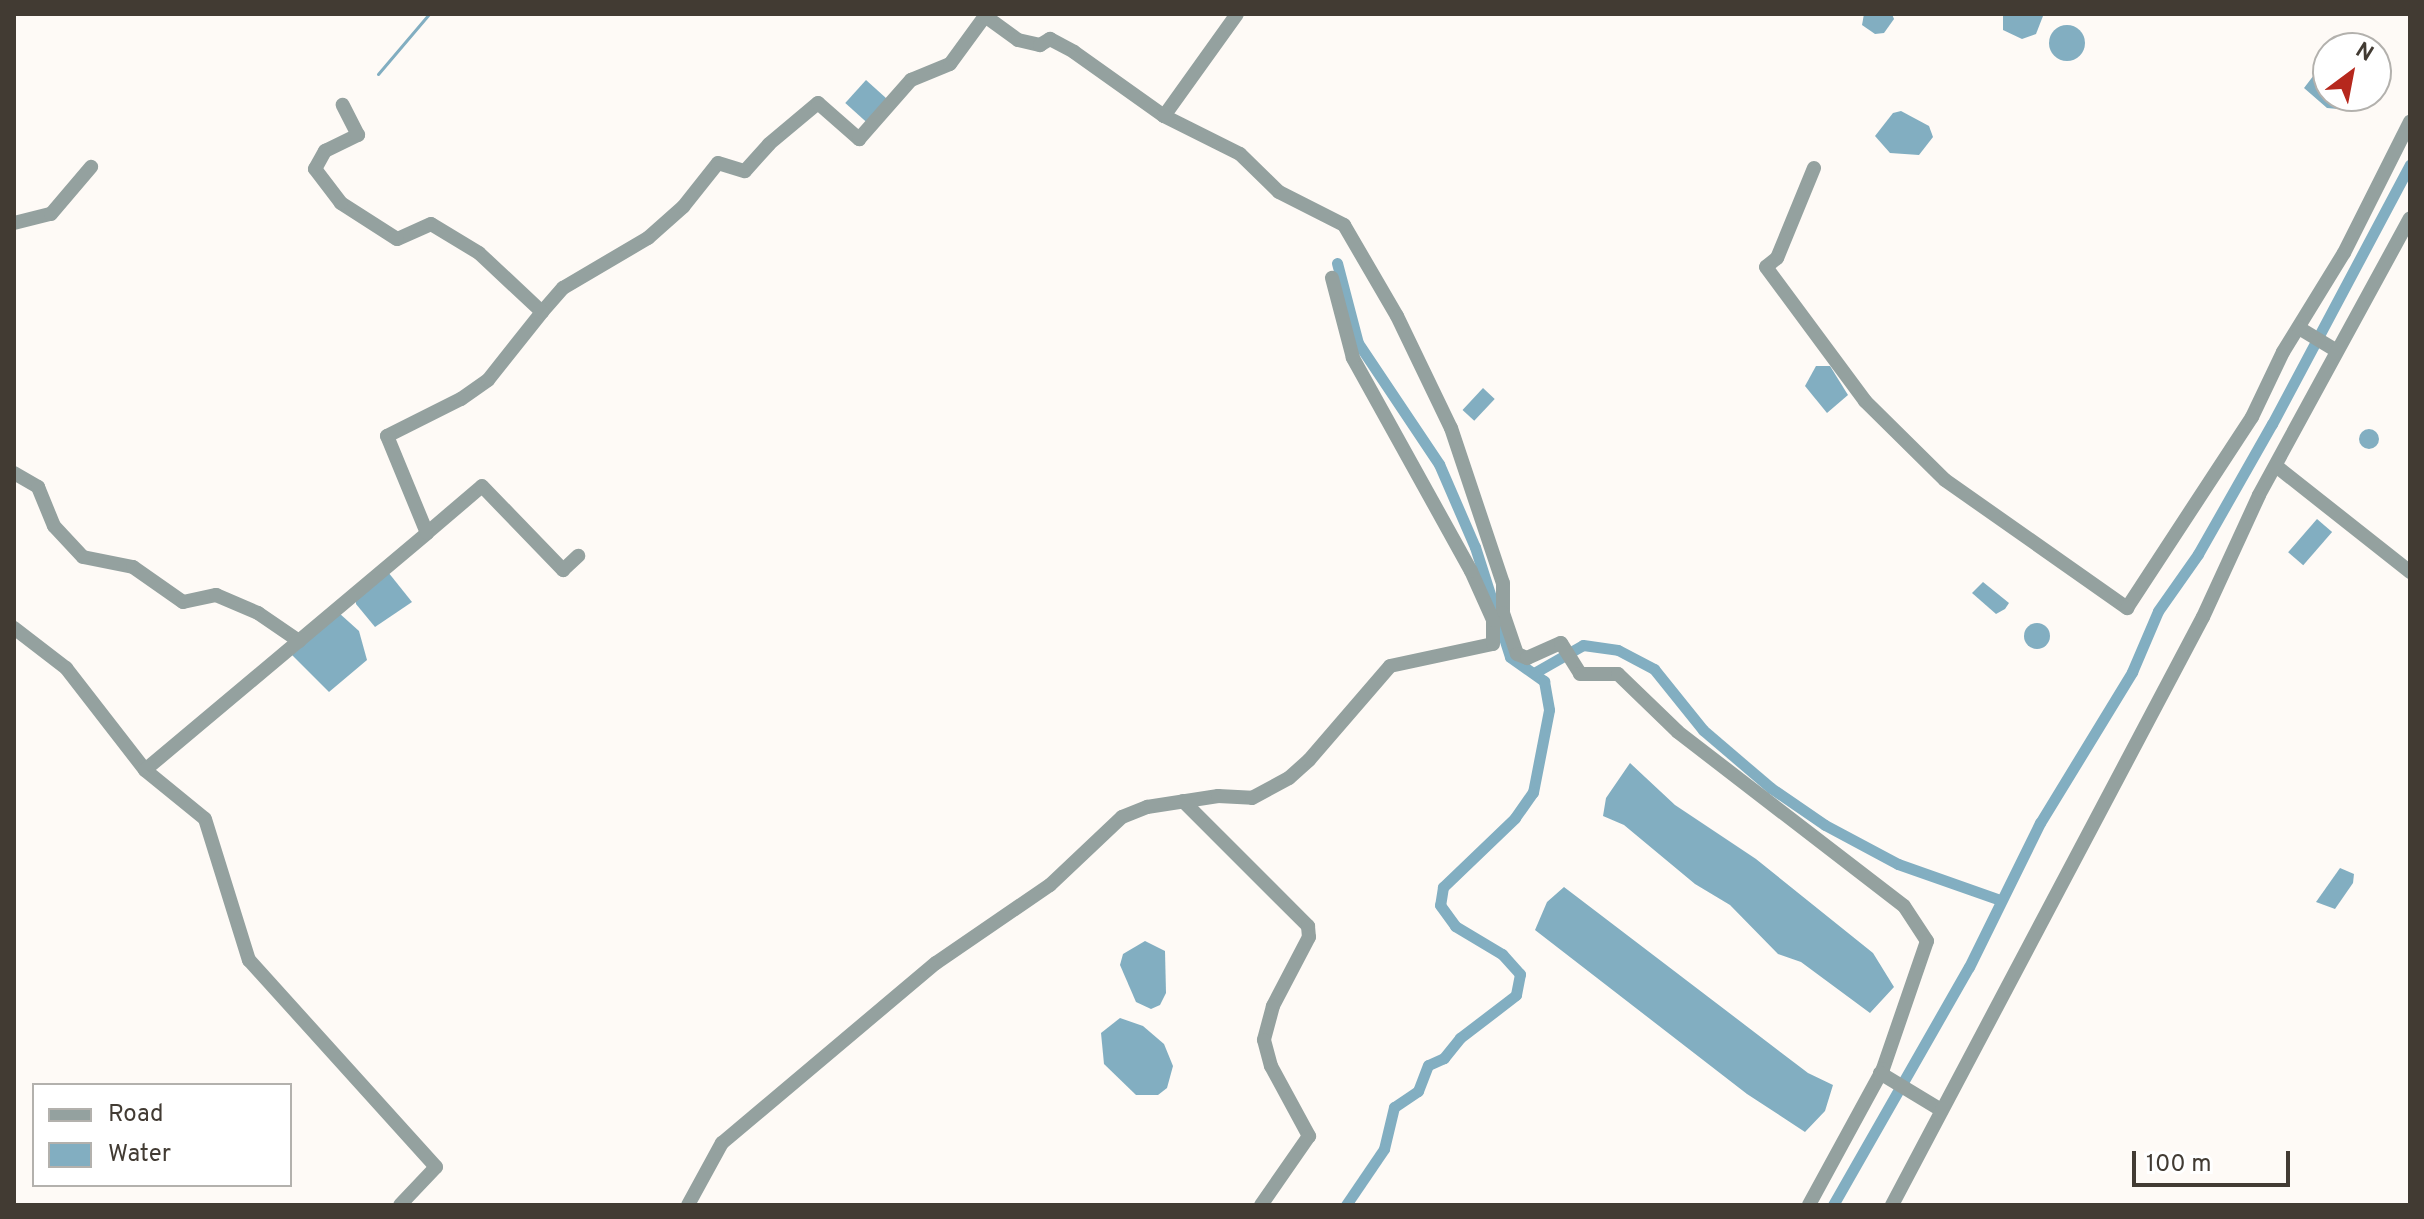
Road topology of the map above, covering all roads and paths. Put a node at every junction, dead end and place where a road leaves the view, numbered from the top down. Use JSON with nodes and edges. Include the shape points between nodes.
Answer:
{"nodes":[{"id":1,"x":1237,"y":14,"type":"edge"},
{"id":2,"x":343,"y":105,"type":"dead end"},
{"id":3,"x":1164,"y":116,"type":"junction"},
{"id":4,"x":2410,"y":122,"type":"edge"},
{"id":5,"x":91,"y":167,"type":"dead end"},
{"id":6,"x":1814,"y":168,"type":"dead end"},
{"id":7,"x":2410,"y":218,"type":"edge"},
{"id":8,"x":14,"y":223,"type":"edge"},
{"id":9,"x":1332,"y":278,"type":"dead end"},
{"id":10,"x":542,"y":312,"type":"junction"},
{"id":11,"x":2299,"y":328,"type":"junction"},
{"id":12,"x":2337,"y":351,"type":"junction"},
{"id":13,"x":2276,"y":466,"type":"junction"},
{"id":14,"x":14,"y":473,"type":"edge"},
{"id":15,"x":427,"y":533,"type":"junction"},
{"id":16,"x":578,"y":556,"type":"dead end"},
{"id":17,"x":2410,"y":572,"type":"edge"},
{"id":18,"x":14,"y":628,"type":"edge"},
{"id":19,"x":299,"y":641,"type":"junction"},
{"id":20,"x":145,"y":770,"type":"junction"},
{"id":21,"x":1183,"y":801,"type":"junction"},
{"id":22,"x":1883,"y":1075,"type":"junction"},
{"id":23,"x":1941,"y":1110,"type":"junction"},
{"id":24,"x":400,"y":1205,"type":"edge"},
{"id":25,"x":688,"y":1205,"type":"edge"},
{"id":26,"x":1261,"y":1205,"type":"edge"},
{"id":27,"x":1809,"y":1205,"type":"edge"},
{"id":28,"x":1892,"y":1205,"type":"edge"}],
"edges":[{"from":1,"to":3,"type":"street"},
{"from":2,"to":10,"type":"street","via":[[358,135],[325,151],[315,169],[341,203],[397,239],[431,224],[479,253]]},
{"from":3,"to":10,"type":"street","via":[[1074,52],[1050,39],[1040,45],[1018,40],[985,16],[950,64],[911,80],[859,139],[818,103],[745,171],[718,163],[683,207],[648,238],[563,288]]},
{"from":3,"to":22,"type":"street","via":[[1240,154],[1279,192],[1344,225],[1397,316],[1451,428],[1503,583],[1505,622],[1521,658],[1561,643],[1580,674],[1618,674],[1678,732],[1916,920],[1927,949]]},
{"from":4,"to":11,"type":"street","via":[[2344,253]]},
{"from":5,"to":8,"type":"street","via":[[51,214]]},
{"from":6,"to":11,"type":"street","via":[[1777,258],[1766,267],[1865,401],[1945,480],[2127,608],[2220,469]]},
{"from":7,"to":12,"type":"street"},
{"from":9,"to":21,"type":"street","via":[[1353,358],[1471,571],[1493,620],[1495,640],[1485,649],[1390,666],[1309,760],[1252,798]]},
{"from":10,"to":15,"type":"street","via":[[488,380],[387,436]]},
{"from":11,"to":12,"type":"street"},
{"from":12,"to":13,"type":"street"},
{"from":13,"to":17,"type":"street"},
{"from":13,"to":23,"type":"street","via":[[2203,617]]},
{"from":14,"to":19,"type":"street","via":[[38,487],[54,526],[83,557],[133,567],[183,602],[216,595],[258,613]]},
{"from":15,"to":16,"type":"street","via":[[482,486],[563,570]]},
{"from":15,"to":19,"type":"street"},
{"from":18,"to":20,"type":"street","via":[[66,668]]},
{"from":19,"to":20,"type":"street"},
{"from":20,"to":24,"type":"street","via":[[205,819],[249,960],[436,1167]]},
{"from":21,"to":25,"type":"street","via":[[1122,817],[1050,885],[936,963],[722,1143]]},
{"from":21,"to":26,"type":"street","via":[[1308,926],[1309,937],[1273,1006],[1264,1040],[1271,1066],[1309,1136]]},
{"from":22,"to":23,"type":"street"},
{"from":22,"to":27,"type":"street"},
{"from":23,"to":28,"type":"street"}]}
